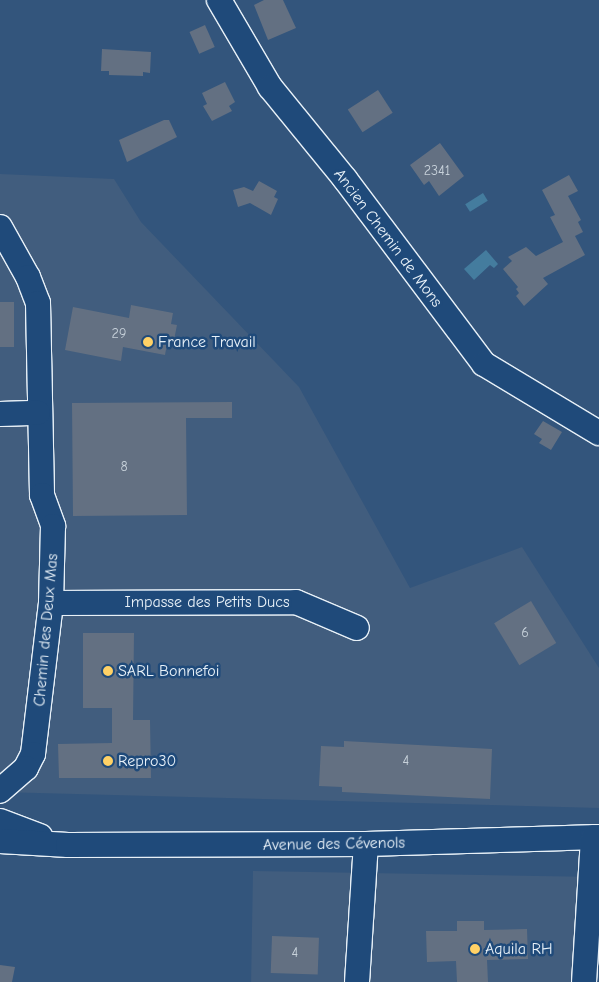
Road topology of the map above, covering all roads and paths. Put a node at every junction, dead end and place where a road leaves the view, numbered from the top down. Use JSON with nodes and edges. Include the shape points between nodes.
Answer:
{"nodes":[{"id":1,"x":219,"y":0,"type":"edge"},
{"id":2,"x":0,"y":227,"type":"edge"},
{"id":3,"x":38,"y":413,"type":"junction"},
{"id":4,"x":0,"y":414,"type":"edge"},
{"id":5,"x":599,"y":433,"type":"edge"},
{"id":6,"x":52,"y":602,"type":"junction"},
{"id":7,"x":357,"y":628,"type":"dead end"},
{"id":8,"x":7,"y":786,"type":"edge"},
{"id":9,"x":0,"y":803,"type":"edge"},
{"id":10,"x":0,"y":822,"type":"edge"},
{"id":11,"x":596,"y":837,"type":"edge"},
{"id":12,"x":0,"y":841,"type":"edge"},
{"id":13,"x":366,"y":844,"type":"junction"},
{"id":14,"x":68,"y":845,"type":"junction"},
{"id":15,"x":357,"y":982,"type":"edge"},
{"id":16,"x":584,"y":982,"type":"edge"}],
"edges":[{"from":1,"to":5,"type":"street","name":"Ancien Chemin de Mons","via":[[270,87],[345,179],[484,364]]},
{"from":2,"to":3,"type":"street","name":"Chemin des Deux Mas","via":[[28,277],[38,303]]},
{"from":3,"to":4,"type":"street"},
{"from":3,"to":6,"type":"street","name":"Chemin des Deux Mas","via":[[42,495],[53,526]]},
{"from":6,"to":7,"type":"street","name":"Impasse des Petits Ducs","via":[[296,602]]},
{"from":6,"to":8,"type":"street","name":"Chemin des Deux Mas","via":[[33,754]]},
{"from":8,"to":9,"type":"street","name":"Chemin des Deux Mas"},
{"from":10,"to":14,"type":"street","name":"Avenue des Cévenols"},
{"from":11,"to":13,"type":"street","name":"Avenue des Cévenols"},
{"from":11,"to":16,"type":"street"},
{"from":12,"to":14,"type":"street","name":"Avenue des Cévenols"},
{"from":13,"to":14,"type":"street","name":"Avenue des Cévenols"},
{"from":13,"to":15,"type":"street"}]}
